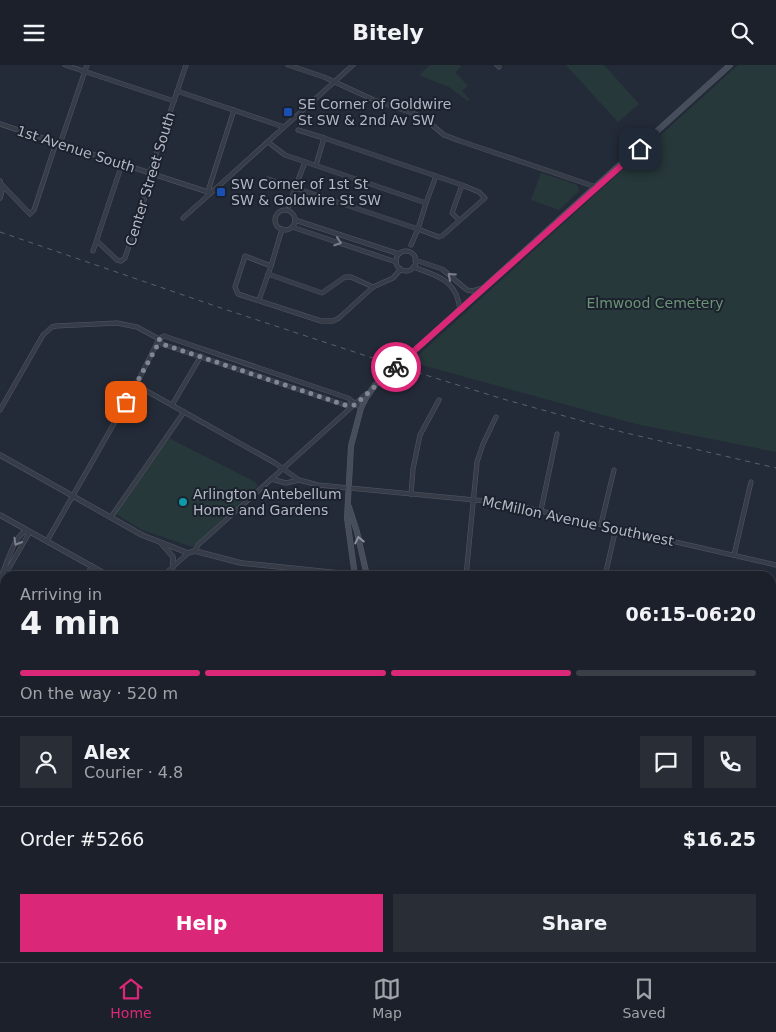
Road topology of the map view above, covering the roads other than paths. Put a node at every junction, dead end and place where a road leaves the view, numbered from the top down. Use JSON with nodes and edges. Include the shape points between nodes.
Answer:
{"nodes":[{"id":1,"x":65,"y":65,"type":"edge"},
{"id":2,"x":87,"y":65,"type":"edge"},
{"id":3,"x":186,"y":65,"type":"edge"},
{"id":4,"x":288,"y":65,"type":"edge"},
{"id":5,"x":353,"y":65,"type":"edge"},
{"id":6,"x":730,"y":65,"type":"edge"},
{"id":7,"x":85,"y":71,"type":"junction"},
{"id":8,"x":334,"y":81,"type":"junction"},
{"id":9,"x":177,"y":91,"type":"junction"},
{"id":10,"x":174,"y":101,"type":"junction"},
{"id":11,"x":234,"y":110,"type":"junction"},
{"id":12,"x":0,"y":124,"type":"edge"},
{"id":13,"x":284,"y":127,"type":"junction"},
{"id":14,"x":298,"y":130,"type":"dead end"},
{"id":15,"x":324,"y":138,"type":"junction"},
{"id":16,"x":268,"y":142,"type":"junction"},
{"id":17,"x":58,"y":143,"type":"junction"},
{"id":18,"x":305,"y":162,"type":"junction"},
{"id":19,"x":122,"y":164,"type":"junction"},
{"id":20,"x":316,"y":165,"type":"junction"},
{"id":21,"x":151,"y":174,"type":"junction"},
{"id":22,"x":436,"y":176,"type":"junction"},
{"id":23,"x":268,"y":179,"type":"dead end"},
{"id":24,"x":1,"y":183,"type":"edge"},
{"id":25,"x":462,"y":185,"type":"junction"},
{"id":26,"x":597,"y":187,"type":"junction"},
{"id":27,"x":295,"y":188,"type":"junction"},
{"id":28,"x":211,"y":193,"type":"junction"},
{"id":29,"x":0,"y":199,"type":"edge"},
{"id":30,"x":426,"y":203,"type":"junction"},
{"id":31,"x":289,"y":206,"type":"junction"},
{"id":32,"x":285,"y":211,"type":"junction"},
{"id":33,"x":290,"y":212,"type":"junction"},
{"id":34,"x":183,"y":218,"type":"dead end"},
{"id":35,"x":295,"y":219,"type":"junction"},
{"id":36,"x":460,"y":220,"type":"junction"},
{"id":37,"x":292,"y":227,"type":"junction"},
{"id":38,"x":282,"y":229,"type":"junction"},
{"id":39,"x":418,"y":229,"type":"junction"},
{"id":40,"x":97,"y":241,"type":"junction"},
{"id":41,"x":411,"y":245,"type":"junction"},
{"id":42,"x":93,"y":251,"type":"dead end"},
{"id":43,"x":406,"y":251,"type":"junction"},
{"id":44,"x":412,"y":253,"type":"junction"},
{"id":45,"x":399,"y":254,"type":"junction"},
{"id":46,"x":415,"y":260,"type":"junction"},
{"id":47,"x":396,"y":261,"type":"junction"},
{"id":48,"x":271,"y":266,"type":"junction"},
{"id":49,"x":413,"y":267,"type":"junction"},
{"id":50,"x":401,"y":269,"type":"junction"},
{"id":51,"x":268,"y":273,"type":"junction"},
{"id":52,"x":373,"y":287,"type":"junction"},
{"id":53,"x":486,"y":287,"type":"junction"},
{"id":54,"x":259,"y":300,"type":"junction"},
{"id":55,"x":460,"y":310,"type":"junction"},
{"id":56,"x":159,"y":339,"type":"junction"},
{"id":57,"x":201,"y":356,"type":"junction"},
{"id":58,"x":226,"y":357,"type":"junction"},
{"id":59,"x":224,"y":364,"type":"junction"},
{"id":60,"x":291,"y":379,"type":"junction"},
{"id":61,"x":136,"y":385,"type":"junction"},
{"id":62,"x":376,"y":385,"type":"junction"},
{"id":63,"x":289,"y":386,"type":"junction"},
{"id":64,"x":439,"y":400,"type":"dead end"},
{"id":65,"x":172,"y":405,"type":"junction"},
{"id":66,"x":355,"y":405,"type":"junction"},
{"id":67,"x":361,"y":408,"type":"junction"},
{"id":68,"x":0,"y":410,"type":"edge"},
{"id":69,"x":184,"y":412,"type":"junction"},
{"id":70,"x":496,"y":417,"type":"dead end"},
{"id":71,"x":557,"y":434,"type":"dead end"},
{"id":72,"x":0,"y":455,"type":"edge"},
{"id":73,"x":283,"y":469,"type":"junction"},
{"id":74,"x":614,"y":470,"type":"dead end"},
{"id":75,"x":271,"y":479,"type":"junction"},
{"id":76,"x":300,"y":480,"type":"junction"},
{"id":77,"x":751,"y":482,"type":"dead end"},
{"id":78,"x":350,"y":487,"type":"junction"},
{"id":79,"x":411,"y":494,"type":"junction"},
{"id":80,"x":72,"y":495,"type":"junction"},
{"id":81,"x":473,"y":499,"type":"junction"},
{"id":82,"x":349,"y":505,"type":"junction"},
{"id":83,"x":540,"y":510,"type":"junction"},
{"id":84,"x":0,"y":515,"type":"edge"},
{"id":85,"x":111,"y":517,"type":"junction"},
{"id":86,"x":601,"y":524,"type":"junction"},
{"id":87,"x":616,"y":528,"type":"junction"},
{"id":88,"x":27,"y":530,"type":"junction"},
{"id":89,"x":47,"y":541,"type":"junction"},
{"id":90,"x":157,"y":541,"type":"junction"},
{"id":91,"x":195,"y":551,"type":"junction"},
{"id":92,"x":188,"y":553,"type":"junction"},
{"id":93,"x":734,"y":555,"type":"junction"},
{"id":94,"x":776,"y":565,"type":"edge"},
{"id":95,"x":92,"y":567,"type":"junction"},
{"id":96,"x":173,"y":567,"type":"junction"},
{"id":97,"x":4,"y":571,"type":"edge"},
{"id":98,"x":89,"y":571,"type":"edge"},
{"id":99,"x":100,"y":571,"type":"edge"},
{"id":100,"x":169,"y":571,"type":"edge"},
{"id":101,"x":307,"y":571,"type":"edge"},
{"id":102,"x":354,"y":571,"type":"edge"},
{"id":103,"x":366,"y":571,"type":"edge"},
{"id":104,"x":466,"y":571,"type":"edge"},
{"id":105,"x":606,"y":571,"type":"edge"}],
"edges":[{"from":1,"to":7,"type":"street"},
{"from":2,"to":7,"type":"street"},
{"from":3,"to":9,"type":"street","name":"Center Street South"},
{"from":4,"to":8,"type":"street"},
{"from":5,"to":8,"type":"street"},
{"from":6,"to":26,"type":"main road"},
{"from":7,"to":10,"type":"street"},
{"from":7,"to":17,"type":"street"},
{"from":8,"to":13,"type":"street"},
{"from":8,"to":26,"type":"street","via":[[425,119],[444,135]]},
{"from":9,"to":10,"type":"street","name":"Center Street South"},
{"from":9,"to":11,"type":"street"},
{"from":10,"to":21,"type":"street","name":"Center Street South"},
{"from":11,"to":13,"type":"street"},
{"from":11,"to":28,"type":"street","via":[[208,188]]},
{"from":12,"to":17,"type":"street","name":"1st Avenue South"},
{"from":13,"to":16,"type":"street"},
{"from":14,"to":15,"type":"street"},
{"from":15,"to":20,"type":"street"},
{"from":15,"to":22,"type":"street"},
{"from":16,"to":18,"type":"street","via":[[285,155]]},
{"from":16,"to":28,"type":"street"},
{"from":17,"to":19,"type":"street","name":"1st Avenue South"},
{"from":17,"to":24,"type":"street","via":[[30,214]]},
{"from":18,"to":20,"type":"street"},
{"from":18,"to":27,"type":"street"},
{"from":19,"to":21,"type":"street","name":"1st Avenue South"},
{"from":19,"to":40,"type":"street"},
{"from":20,"to":30,"type":"street"},
{"from":21,"to":28,"type":"street","name":"1st Avenue South"},
{"from":21,"to":40,"type":"street","name":"Center Street South","via":[[123,260],[116,260]]},
{"from":22,"to":25,"type":"street"},
{"from":22,"to":30,"type":"street"},
{"from":23,"to":27,"type":"street"},
{"from":24,"to":29,"type":"street"},
{"from":25,"to":36,"type":"street","via":[[452,213]]},
{"from":25,"to":36,"type":"street","via":[[485,198]]},
{"from":26,"to":53,"type":"main road"},
{"from":27,"to":31,"type":"street"},
{"from":27,"to":39,"type":"street"},
{"from":28,"to":34,"type":"street"},
{"from":30,"to":39,"type":"street"},
{"from":31,"to":32,"type":"street"},
{"from":31,"to":33,"type":"street"},
{"from":32,"to":33,"type":"street"},
{"from":32,"to":38,"type":"street","via":[[275,219]]},
{"from":33,"to":35,"type":"street"},
{"from":35,"to":37,"type":"street"},
{"from":35,"to":45,"type":"street"},
{"from":36,"to":39,"type":"street","via":[[439,237]]},
{"from":37,"to":38,"type":"street"},
{"from":37,"to":47,"type":"street","one_way":true},
{"from":38,"to":48,"type":"street"},
{"from":39,"to":41,"type":"street"},
{"from":40,"to":42,"type":"street"},
{"from":41,"to":43,"type":"street"},
{"from":41,"to":44,"type":"street"},
{"from":43,"to":44,"type":"street"},
{"from":43,"to":45,"type":"street"},
{"from":44,"to":46,"type":"street"},
{"from":45,"to":47,"type":"street"},
{"from":46,"to":49,"type":"street"},
{"from":53,"to":46,"type":"street","one_way":true,"via":[[467,290],[448,272]]},
{"from":47,"to":50,"type":"street"},
{"from":48,"to":51,"type":"street"},
{"from":48,"to":54,"type":"street","via":[[246,256],[235,287],[238,294]]},
{"from":49,"to":50,"type":"street"},
{"from":49,"to":55,"type":"street","via":[[444,279],[457,293]]},
{"from":50,"to":52,"type":"street","via":[[392,278]]},
{"from":51,"to":52,"type":"street","via":[[322,293],[345,277]]},
{"from":51,"to":54,"type":"street"},
{"from":52,"to":54,"type":"street","via":[[339,318],[327,322]]},
{"from":53,"to":55,"type":"main road"},
{"from":55,"to":62,"type":"main road"},
{"from":56,"to":57,"type":"street","via":[[162,344]]},
{"from":56,"to":58,"type":"street","via":[[164,337]]},
{"from":56,"to":61,"type":"street"},
{"from":56,"to":68,"type":"street","via":[[137,327],[117,323],[52,327],[43,335]]},
{"from":57,"to":59,"type":"street"},
{"from":57,"to":65,"type":"street"},
{"from":58,"to":59,"type":"street"},
{"from":58,"to":60,"type":"street"},
{"from":59,"to":63,"type":"street"},
{"from":60,"to":63,"type":"street"},
{"from":60,"to":66,"type":"street","via":[[348,398]]},
{"from":61,"to":65,"type":"street","name":"McMillon Avenue Southwest"},
{"from":61,"to":80,"type":"street"},
{"from":62,"to":66,"type":"street"},
{"from":62,"to":67,"type":"main road"},
{"from":63,"to":66,"type":"street","via":[[345,405]]},
{"from":64,"to":79,"type":"street","via":[[420,435]]},
{"from":65,"to":69,"type":"street","name":"McMillon Avenue Southwest"},
{"from":66,"to":67,"type":"street"},
{"from":66,"to":73,"type":"street"},
{"from":67,"to":78,"type":"main road","via":[[351,446]]},
{"from":69,"to":73,"type":"street","name":"McMillon Avenue Southwest"},
{"from":69,"to":85,"type":"street"},
{"from":70,"to":81,"type":"street","via":[[480,450]]},
{"from":71,"to":83,"type":"street"},
{"from":72,"to":80,"type":"street"},
{"from":73,"to":75,"type":"street"},
{"from":73,"to":76,"type":"street","name":"McMillon Avenue Southwest"},
{"from":74,"to":86,"type":"street"},
{"from":75,"to":76,"type":"street","via":[[286,483]]},
{"from":75,"to":91,"type":"street"},
{"from":76,"to":78,"type":"street","name":"McMillon Avenue Southwest"},
{"from":77,"to":93,"type":"street"},
{"from":78,"to":79,"type":"street","name":"McMillon Avenue Southwest"},
{"from":78,"to":82,"type":"main road"},
{"from":79,"to":81,"type":"street","name":"McMillon Avenue Southwest"},
{"from":80,"to":85,"type":"street"},
{"from":80,"to":89,"type":"street"},
{"from":81,"to":83,"type":"street","name":"McMillon Avenue Southwest"},
{"from":81,"to":104,"type":"street"},
{"from":82,"to":102,"type":"main road","via":[[348,531]]},
{"from":103,"to":82,"type":"main road","one_way":true},
{"from":83,"to":86,"type":"street","name":"McMillon Avenue Southwest"},
{"from":84,"to":88,"type":"street"},
{"from":85,"to":90,"type":"street"},
{"from":86,"to":87,"type":"street","name":"McMillon Avenue Southwest"},
{"from":87,"to":93,"type":"street","name":"McMillon Avenue Southwest"},
{"from":87,"to":105,"type":"street"},
{"from":88,"to":89,"type":"street"},
{"from":88,"to":97,"type":"street","via":[[28,535],[9,569]]},
{"from":89,"to":95,"type":"street"},
{"from":90,"to":92,"type":"street"},
{"from":90,"to":96,"type":"street","via":[[171,553]]},
{"from":91,"to":92,"type":"street"},
{"from":91,"to":101,"type":"street","via":[[241,563]]},
{"from":92,"to":96,"type":"street"},
{"from":93,"to":94,"type":"street","name":"McMillon Avenue Southwest"},
{"from":95,"to":98,"type":"street"},
{"from":95,"to":99,"type":"street"},
{"from":96,"to":100,"type":"street"}]}
